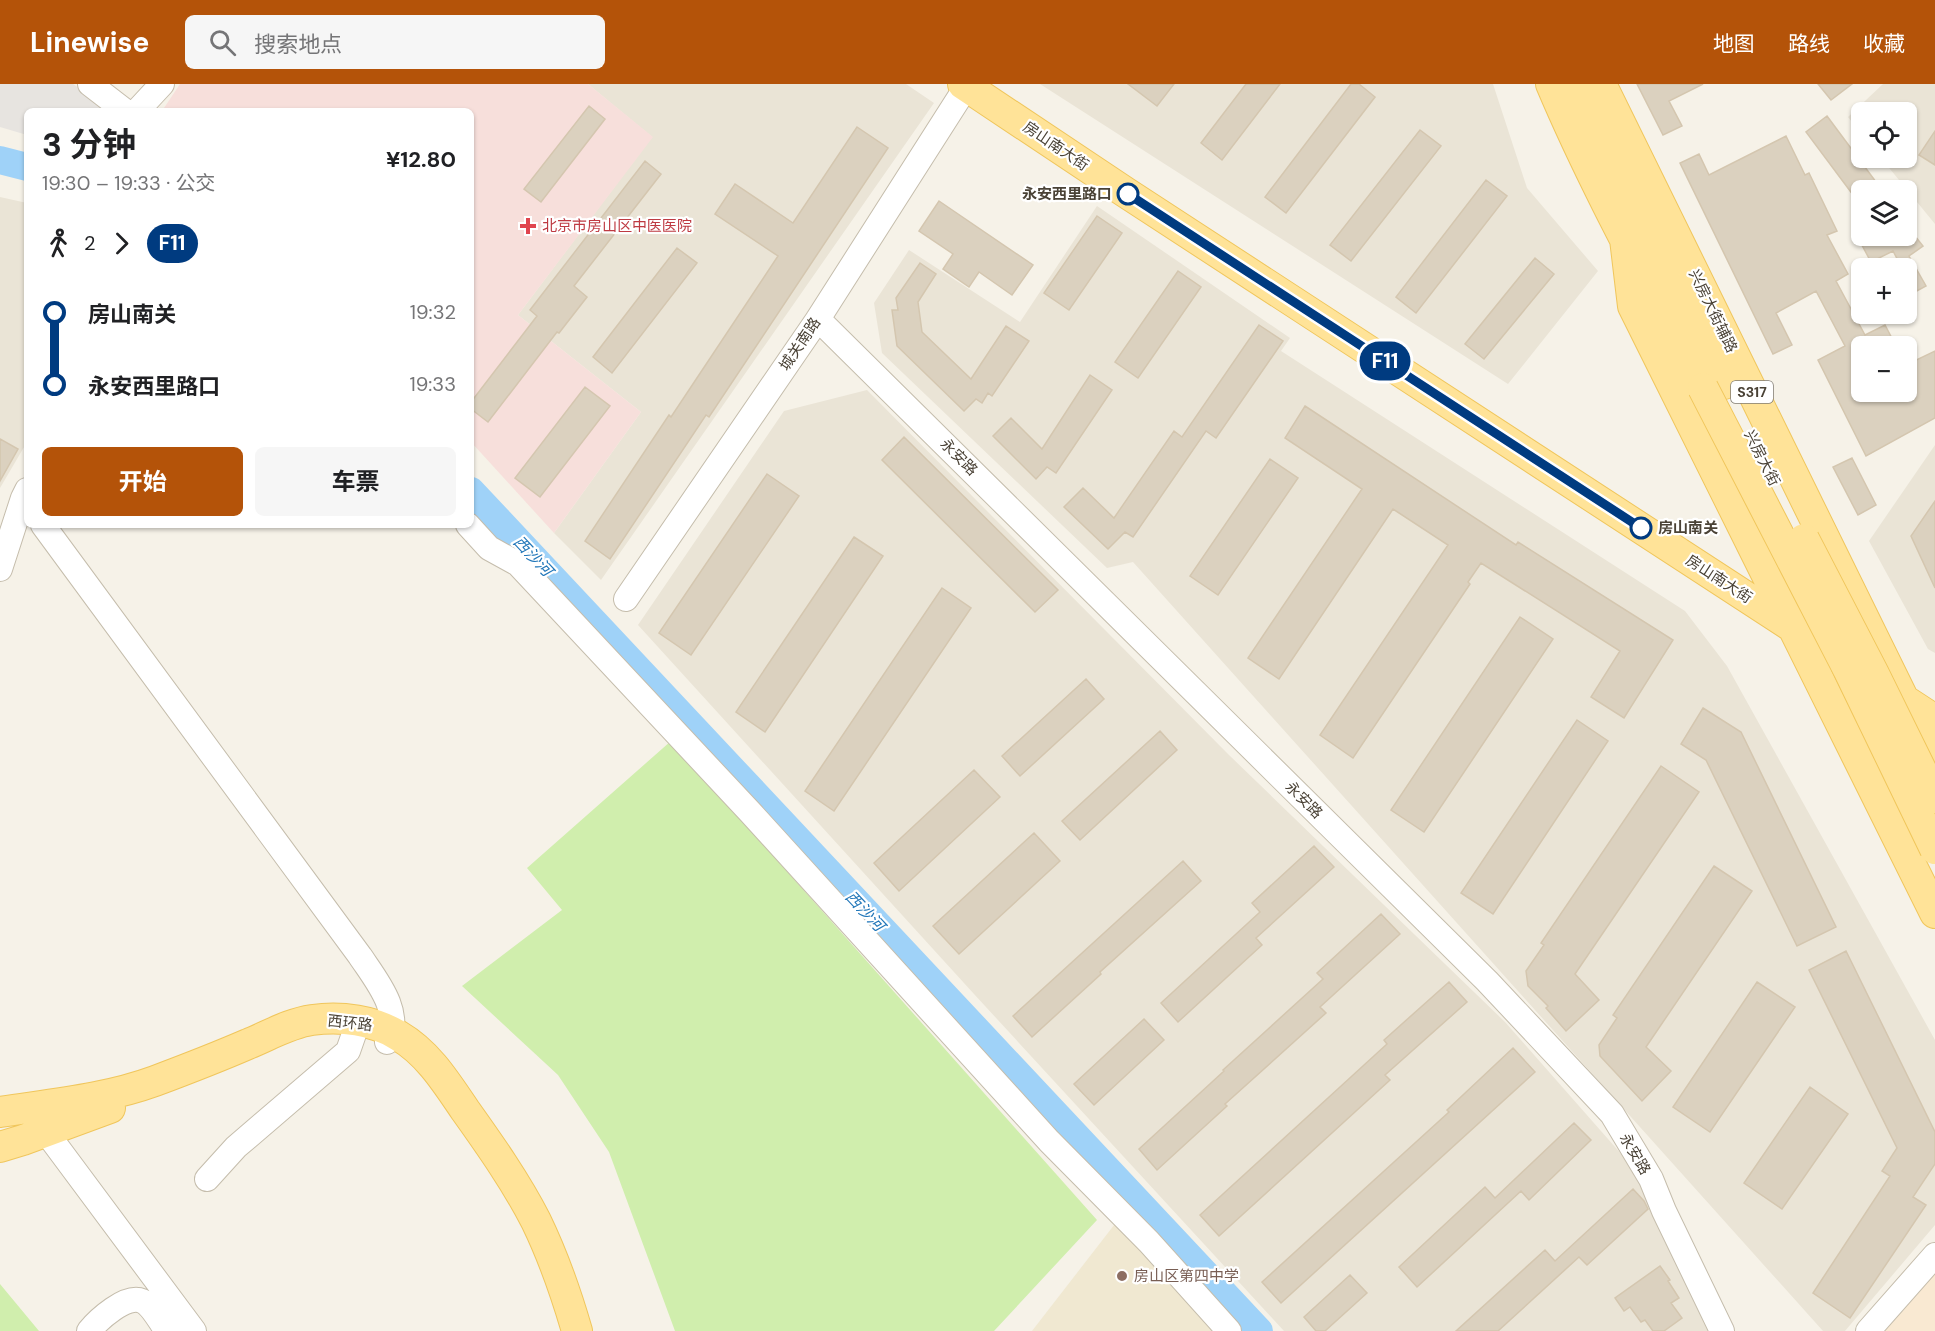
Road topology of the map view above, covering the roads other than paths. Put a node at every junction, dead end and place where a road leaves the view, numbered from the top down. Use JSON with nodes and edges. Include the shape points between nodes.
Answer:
{"nodes":[{"id":1,"x":90,"y":84,"type":"edge"},
{"id":2,"x":162,"y":84,"type":"edge"},
{"id":3,"x":1531,"y":84,"type":"edge"},
{"id":4,"x":1551,"y":84,"type":"edge"},
{"id":5,"x":1575,"y":84,"type":"edge"},
{"id":6,"x":1602,"y":84,"type":"edge"},
{"id":7,"x":965,"y":85,"type":"edge"},
{"id":8,"x":121,"y":108,"type":"edge"},
{"id":9,"x":140,"y":108,"type":"edge"},
{"id":10,"x":1625,"y":239,"type":"junction"},
{"id":11,"x":1634,"y":306,"type":"junction"},
{"id":12,"x":818,"y":319,"type":"junction"},
{"id":13,"x":1714,"y":386,"type":"junction"},
{"id":14,"x":24,"y":500,"type":"edge"},
{"id":15,"x":24,"y":503,"type":"edge"},
{"id":16,"x":45,"y":528,"type":"edge"},
{"id":17,"x":471,"y":528,"type":"edge"},
{"id":18,"x":0,"y":536,"type":"edge"},
{"id":19,"x":0,"y":569,"type":"edge"},
{"id":20,"x":626,"y":599,"type":"dead end"},
{"id":21,"x":1793,"y":627,"type":"junction"},
{"id":22,"x":1903,"y":699,"type":"junction"},
{"id":23,"x":1935,"y":720,"type":"edge"},
{"id":24,"x":1935,"y":763,"type":"edge"},
{"id":25,"x":1935,"y":798,"type":"edge"},
{"id":26,"x":1935,"y":849,"type":"edge"},
{"id":27,"x":1935,"y":913,"type":"edge"},
{"id":28,"x":355,"y":1031,"type":"junction"},
{"id":29,"x":390,"y":1037,"type":"junction"},
{"id":30,"x":0,"y":1113,"type":"edge"},
{"id":31,"x":46,"y":1131,"type":"junction"},
{"id":32,"x":0,"y":1147,"type":"edge"},
{"id":33,"x":207,"y":1179,"type":"dead end"},
{"id":34,"x":1935,"y":1254,"type":"edge"},
{"id":35,"x":89,"y":1331,"type":"edge"},
{"id":36,"x":167,"y":1331,"type":"edge"},
{"id":37,"x":194,"y":1331,"type":"edge"},
{"id":38,"x":567,"y":1331,"type":"edge"},
{"id":39,"x":577,"y":1331,"type":"edge"},
{"id":40,"x":1229,"y":1331,"type":"edge"},
{"id":41,"x":1722,"y":1331,"type":"edge"},
{"id":42,"x":1868,"y":1331,"type":"edge"}],
"edges":[{"from":1,"to":8,"type":"street"},
{"from":2,"to":9,"type":"street"},
{"from":3,"to":11,"type":"main road","name":"兴房大街","number":"S317"},
{"from":4,"to":10,"type":"main road","name":"兴房大街","number":"S317"},
{"from":5,"to":13,"type":"main road","name":"兴房大街","number":"S317"},
{"from":6,"to":22,"type":"main road","name":"兴房大街辅路","number":"S317"},
{"from":7,"to":12,"type":"street","name":"城关南路"},
{"from":7,"to":21,"type":"main road","name":"房山南大街"},
{"from":10,"to":11,"type":"main road","name":"兴房大街","number":"S317"},
{"from":10,"to":13,"type":"main road","name":"兴房大街","number":"S317"},
{"from":11,"to":21,"type":"main road","name":"兴房大街","number":"S317"},
{"from":12,"to":20,"type":"street","name":"城关南路"},
{"from":12,"to":41,"type":"street","name":"永安路","via":[[1487,981],[1612,1114],[1651,1179]]},
{"from":13,"to":25,"type":"main road","name":"兴房大街","number":"S317","bridge":true,"via":[[1874,674]]},
{"from":13,"to":26,"type":"main road","name":"兴房大街","number":"S317","bridge":true},
{"from":14,"to":18,"type":"street"},
{"from":15,"to":19,"type":"street"},
{"from":16,"to":29,"type":"street","via":[[360,956],[388,1001]]},
{"from":17,"to":40,"type":"street","via":[[489,548],[518,564]]},
{"from":21,"to":22,"type":"main road","name":"房山南大街"},
{"from":21,"to":27,"type":"main road","name":"兴房大街","number":"S317"},
{"from":22,"to":23,"type":"main road","name":"房山南大街"},
{"from":22,"to":24,"type":"main road","number":"S317"},
{"from":28,"to":29,"type":"main road","name":"西环路"},
{"from":28,"to":31,"type":"main road","name":"西环路","via":[[326,1029],[296,1035],[201,1075]]},
{"from":28,"to":33,"type":"street","via":[[348,1051],[236,1147]]},
{"from":29,"to":30,"type":"main road","name":"西环路","via":[[375,1024],[340,1018],[310,1020],[131,1088]]},
{"from":29,"to":38,"type":"main road","name":"西环路","via":[[437,1087],[515,1207],[538,1253]]},
{"from":29,"to":39,"type":"main road","name":"西环路","via":[[417,1050],[441,1074],[495,1152],[536,1221]]},
{"from":31,"to":32,"type":"main road","name":"西环路"},
{"from":31,"to":37,"type":"street"},
{"from":34,"to":42,"type":"street"},
{"from":35,"to":36,"type":"street","via":[[124,1302],[136,1300],[147,1305]]}]}
